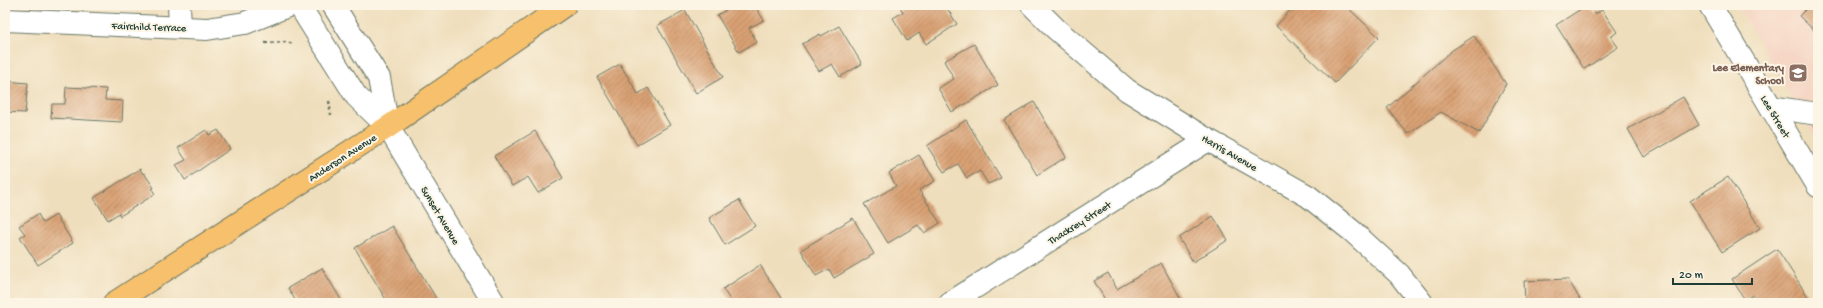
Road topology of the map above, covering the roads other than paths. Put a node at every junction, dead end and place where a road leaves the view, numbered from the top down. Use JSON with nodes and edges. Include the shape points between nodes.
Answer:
{"nodes":[{"id":1,"x":179,"y":5,"type":"edge"},
{"id":2,"x":290,"y":5,"type":"edge"},
{"id":3,"x":299,"y":5,"type":"edge"},
{"id":4,"x":332,"y":5,"type":"edge"},
{"id":5,"x":565,"y":5,"type":"edge"},
{"id":6,"x":1032,"y":5,"type":"edge"},
{"id":7,"x":1710,"y":5,"type":"edge"},
{"id":8,"x":5,"y":20,"type":"edge"},
{"id":9,"x":180,"y":27,"type":"junction"},
{"id":10,"x":1771,"y":107,"type":"junction"},
{"id":11,"x":1818,"y":114,"type":"edge"},
{"id":12,"x":388,"y":127,"type":"junction"},
{"id":13,"x":1208,"y":140,"type":"junction"},
{"id":14,"x":1818,"y":186,"type":"edge"},
{"id":15,"x":114,"y":303,"type":"edge"},
{"id":16,"x":494,"y":303,"type":"edge"},
{"id":17,"x":950,"y":303,"type":"edge"},
{"id":18,"x":1422,"y":303,"type":"edge"}],
"edges":[{"from":1,"to":9,"type":"street"},
{"from":2,"to":9,"type":"street","name":"Fairchild Terrace","via":[[245,23],[207,29]]},
{"from":3,"to":12,"type":"street","name":"Sunset Avenue","via":[[356,96]]},
{"from":4,"to":12,"type":"street","name":"Sunset Avenue","via":[[379,78]]},
{"from":5,"to":12,"type":"main road","name":"Anderson Avenue"},
{"from":6,"to":13,"type":"street","name":"Harris Avenue","via":[[1126,90]]},
{"from":7,"to":10,"type":"street","name":"Lee Street"},
{"from":8,"to":9,"type":"street","name":"Fairchild Terrace"},
{"from":10,"to":11,"type":"street"},
{"from":10,"to":14,"type":"street","name":"Lee Street"},
{"from":12,"to":15,"type":"main road","name":"Anderson Avenue"},
{"from":12,"to":16,"type":"street","name":"Sunset Avenue"},
{"from":13,"to":17,"type":"street","name":"Thackrey Street"},
{"from":13,"to":18,"type":"street","name":"Harris Avenue","via":[[1308,196],[1352,231],[1399,274]]}]}
